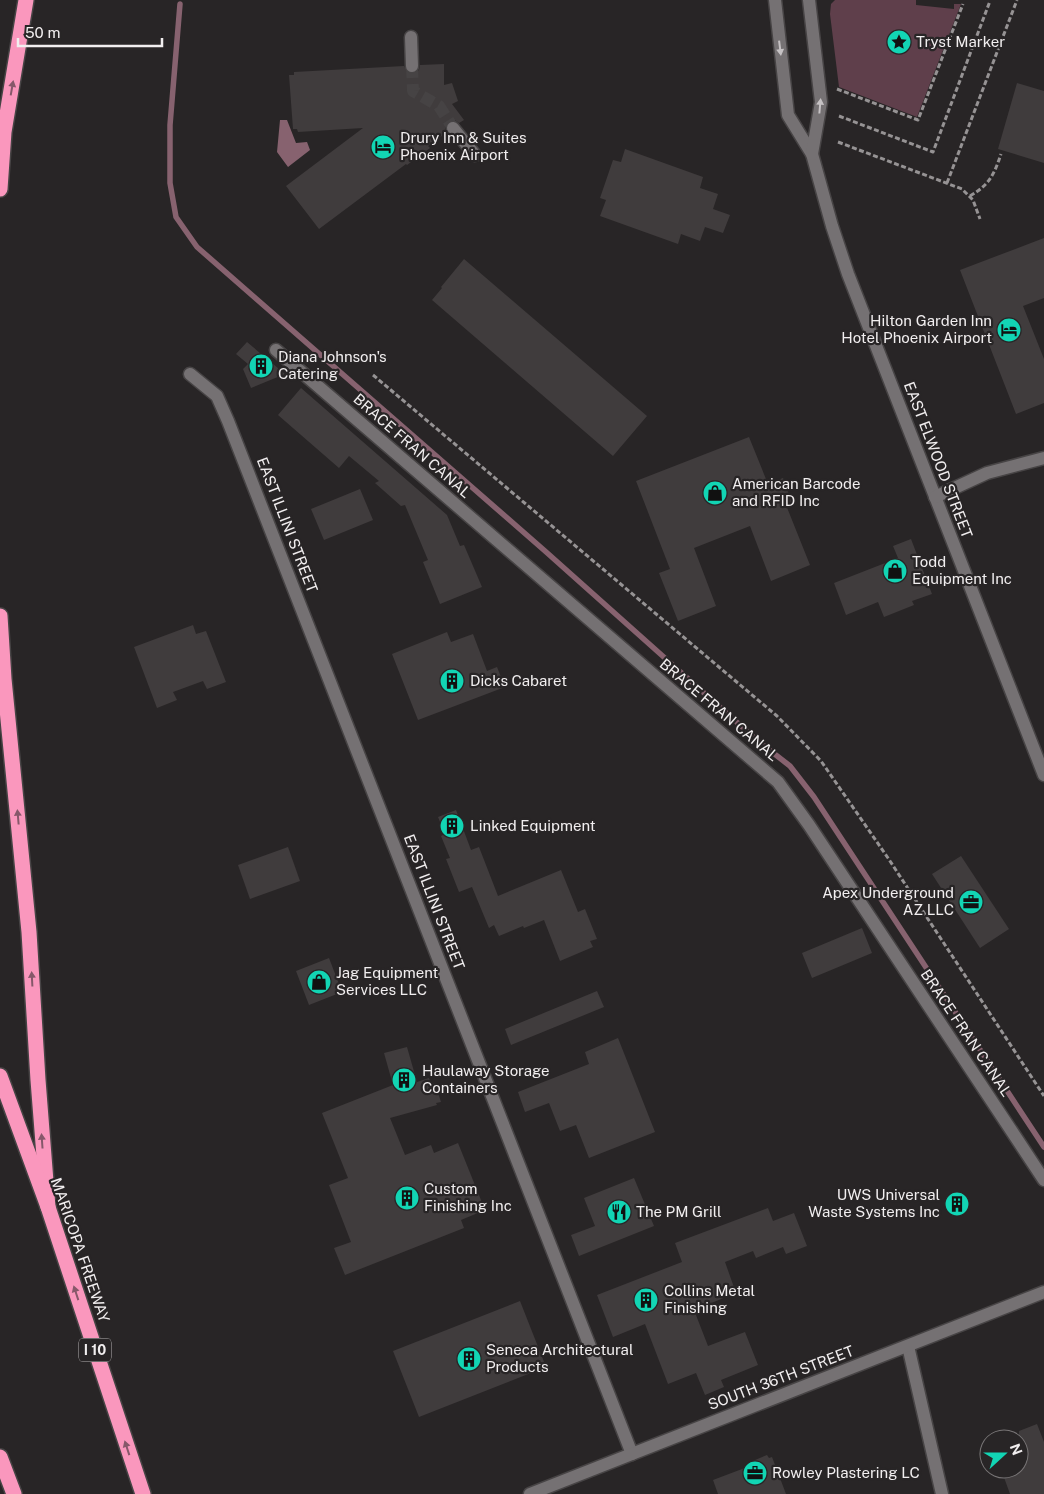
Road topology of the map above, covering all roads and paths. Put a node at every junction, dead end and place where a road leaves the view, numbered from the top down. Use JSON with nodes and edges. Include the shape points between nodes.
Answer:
{"nodes":[{"id":1,"x":26,"y":0,"type":"edge"},
{"id":2,"x":775,"y":0,"type":"edge"},
{"id":3,"x":809,"y":0,"type":"edge"},
{"id":4,"x":1017,"y":0,"type":"edge"},
{"id":5,"x":990,"y":1,"type":"edge"},
{"id":6,"x":964,"y":4,"type":"dead end"},
{"id":7,"x":411,"y":37,"type":"dead end"},
{"id":8,"x":412,"y":66,"type":"tunnel mouth"},
{"id":9,"x":836,"y":89,"type":"dead end"},
{"id":10,"x":839,"y":116,"type":"dead end"},
{"id":11,"x":453,"y":128,"type":"tunnel mouth"},
{"id":12,"x":838,"y":142,"type":"dead end"},
{"id":13,"x":812,"y":154,"type":"junction"},
{"id":14,"x":1001,"y":154,"type":"dead end"},
{"id":15,"x":475,"y":155,"type":"dead end"},
{"id":16,"x":947,"y":183,"type":"junction"},
{"id":17,"x":0,"y":188,"type":"edge"},
{"id":18,"x":970,"y":196,"type":"junction"},
{"id":19,"x":980,"y":218,"type":"dead end"},
{"id":20,"x":276,"y":350,"type":"dead end"},
{"id":21,"x":190,"y":374,"type":"dead end"},
{"id":22,"x":373,"y":375,"type":"dead end"},
{"id":23,"x":1044,"y":458,"type":"edge"},
{"id":24,"x":935,"y":497,"type":"junction"},
{"id":25,"x":0,"y":616,"type":"edge"},
{"id":26,"x":1044,"y":775,"type":"edge"},
{"id":27,"x":0,"y":1076,"type":"edge"},
{"id":28,"x":1044,"y":1096,"type":"edge"},
{"id":29,"x":1044,"y":1180,"type":"edge"},
{"id":30,"x":48,"y":1207,"type":"junction"},
{"id":31,"x":1044,"y":1292,"type":"edge"},
{"id":32,"x":908,"y":1346,"type":"junction"},
{"id":33,"x":632,"y":1454,"type":"junction"},
{"id":34,"x":0,"y":1457,"type":"edge"},
{"id":35,"x":14,"y":1494,"type":"edge"},
{"id":36,"x":143,"y":1494,"type":"edge"},
{"id":37,"x":530,"y":1494,"type":"edge"},
{"id":38,"x":942,"y":1494,"type":"edge"}],
"edges":[{"from":17,"to":1,"type":"highway","one_way":true,"via":[[4,132]]},
{"from":2,"to":13,"type":"street","name":"EAST ELWOOD STREET","one_way":true,"via":[[788,115]]},
{"from":13,"to":3,"type":"street","name":"EAST ELWOOD STREET","one_way":true,"via":[[821,102]]},
{"from":4,"to":16,"type":"path"},
{"from":5,"to":10,"type":"path","via":[[933,152]]},
{"from":6,"to":9,"type":"path","via":[[918,120]]},
{"from":7,"to":8,"type":"street"},
{"from":11,"to":15,"type":"street"},
{"from":12,"to":16,"type":"path"},
{"from":13,"to":24,"type":"street","name":"EAST ELWOOD STREET","via":[[848,274]]},
{"from":14,"to":18,"type":"path","via":[[986,185]]},
{"from":16,"to":18,"type":"path","via":[[962,188]]},
{"from":18,"to":19,"type":"path"},
{"from":20,"to":29,"type":"street","name":"BRACE FRAN CANAL","via":[[778,782]]},
{"from":21,"to":33,"type":"street","name":"EAST ILLINI STREET","via":[[217,396],[228,420]]},
{"from":22,"to":28,"type":"path","via":[[777,716],[820,761],[888,858]]},
{"from":23,"to":24,"type":"street","via":[[987,473]]},
{"from":24,"to":26,"type":"street","name":"EAST ELWOOD STREET"},
{"from":30,"to":25,"type":"highway","one_way":true,"via":[[29,932]]},
{"from":27,"to":30,"type":"highway","name":"MARICOPA FREEWAY","number":"I 10"},
{"from":36,"to":30,"type":"highway","name":"MARICOPA FREEWAY","number":"I 10","one_way":true},
{"from":31,"to":32,"type":"street","name":"SOUTH 36TH STREET"},
{"from":32,"to":33,"type":"street","name":"SOUTH 36TH STREET"},
{"from":32,"to":38,"type":"street"},
{"from":33,"to":37,"type":"street","name":"SOUTH 36TH STREET"},
{"from":34,"to":35,"type":"highway"}]}
